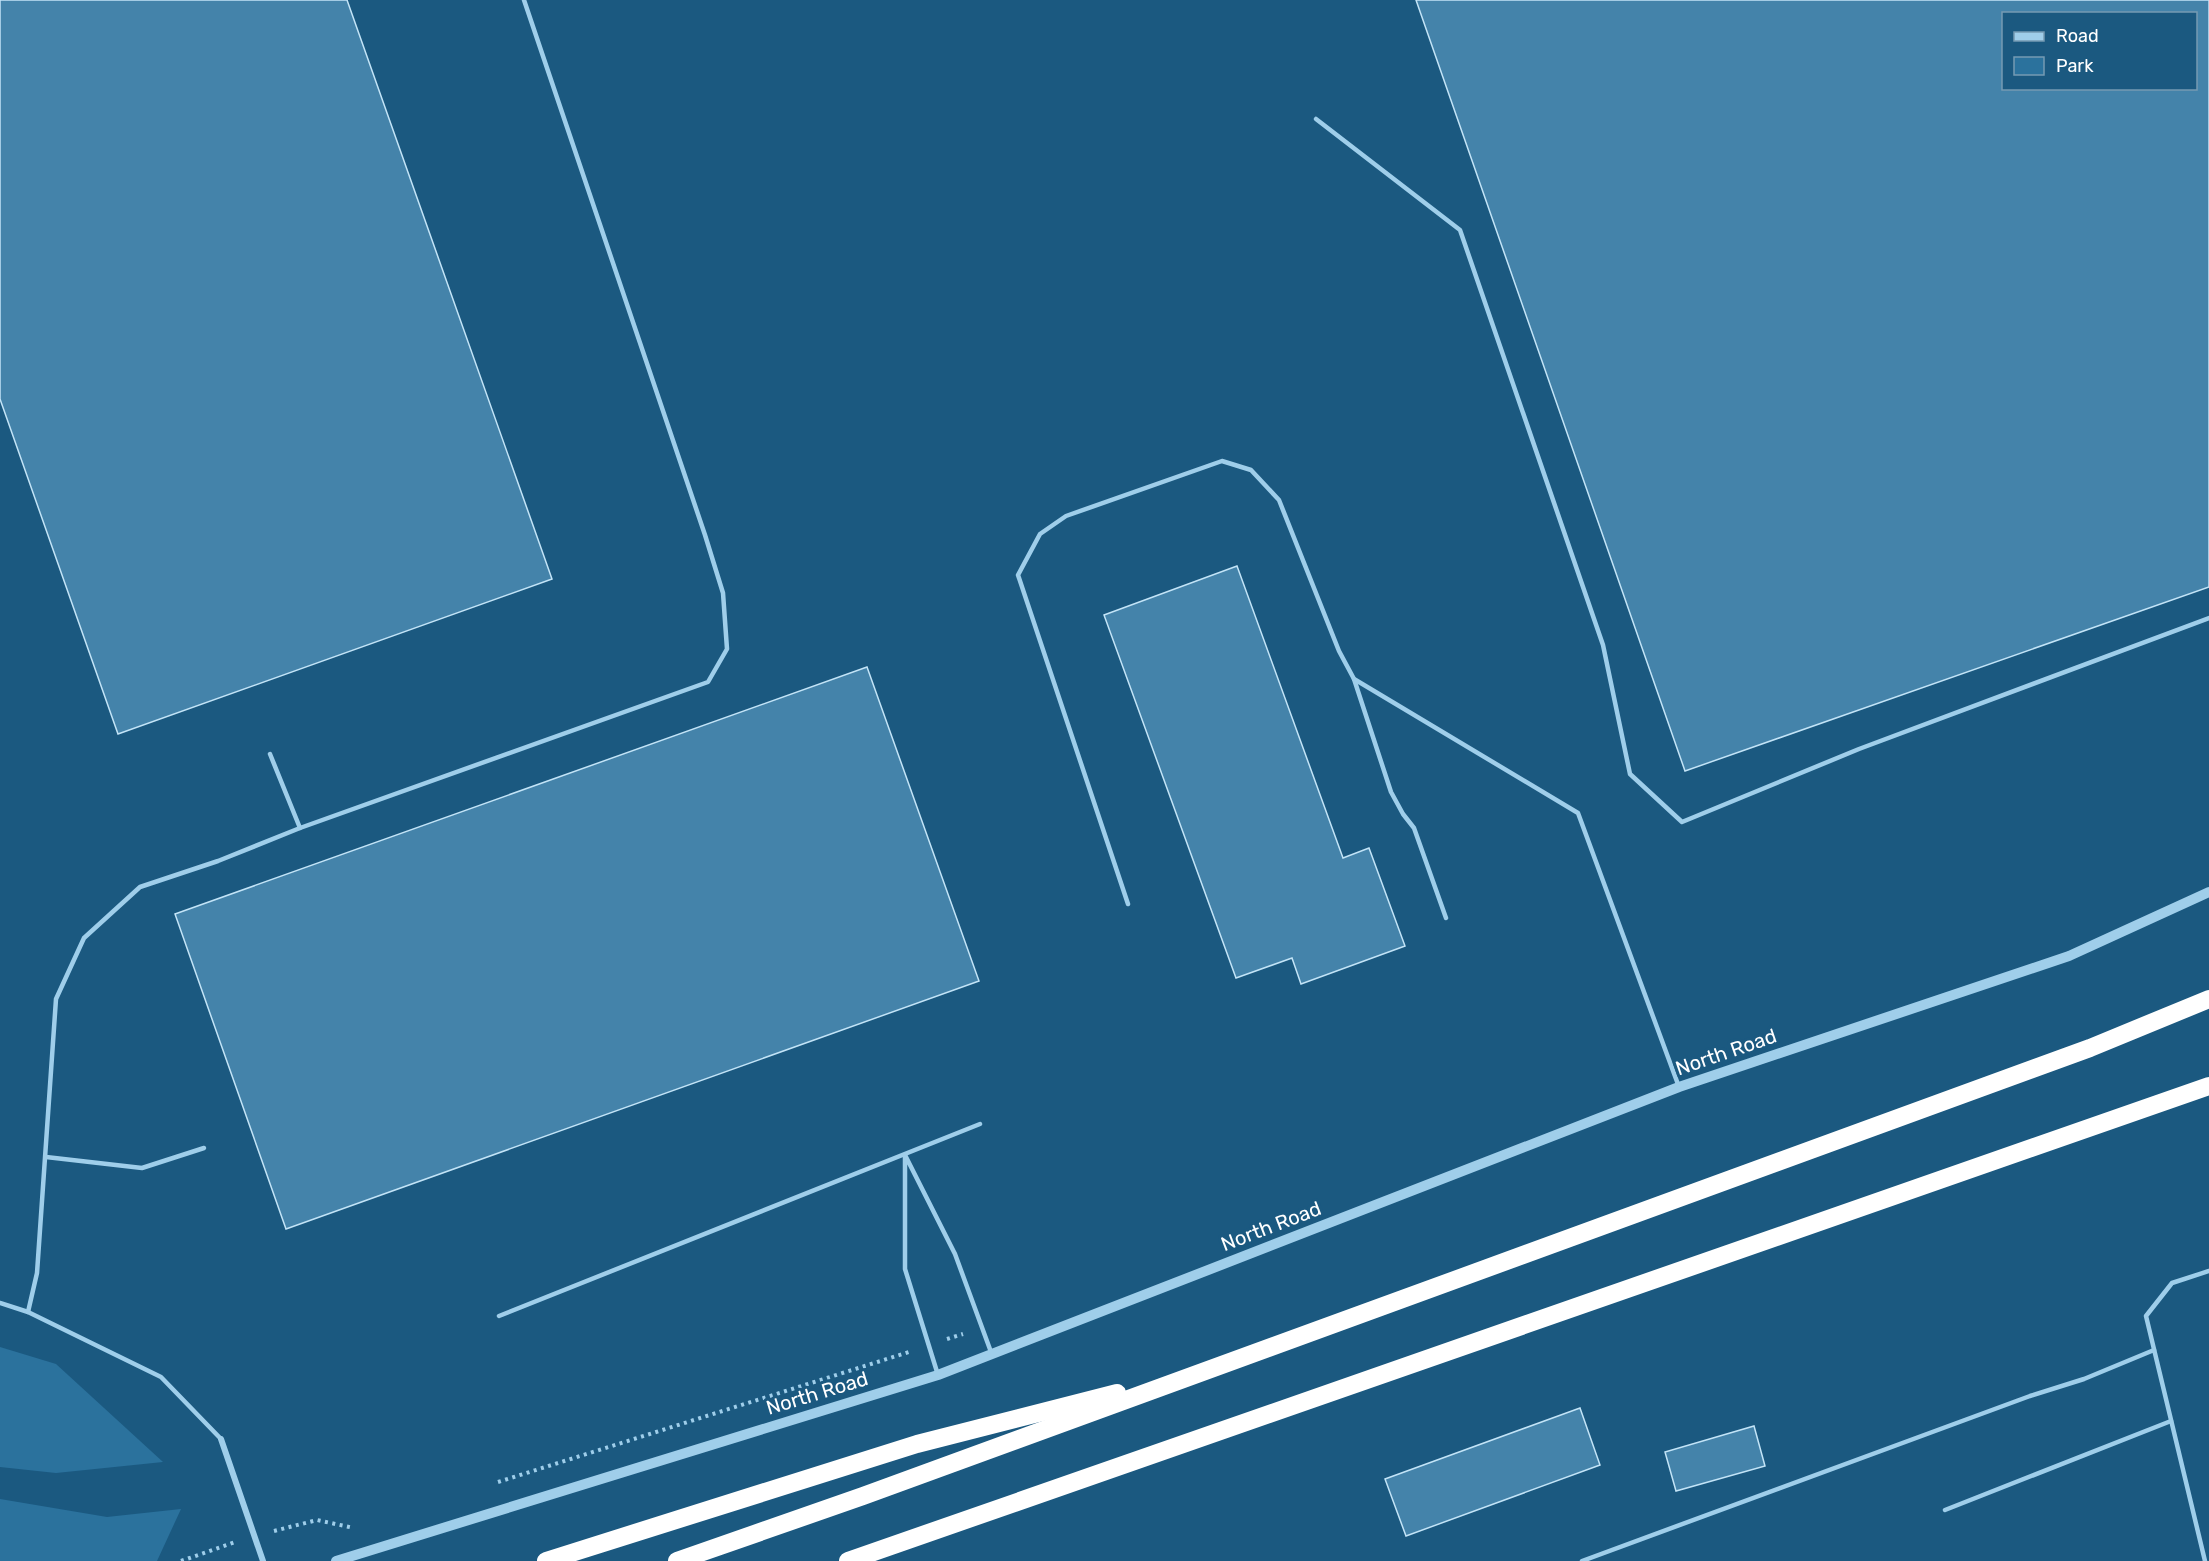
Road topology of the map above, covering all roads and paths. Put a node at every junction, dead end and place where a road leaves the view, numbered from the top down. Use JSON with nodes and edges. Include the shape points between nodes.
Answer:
{"nodes":[{"id":1,"x":524,"y":0,"type":"edge"},
{"id":2,"x":1316,"y":119,"type":"dead end"},
{"id":3,"x":2209,"y":618,"type":"edge"},
{"id":4,"x":1354,"y":679,"type":"junction"},
{"id":5,"x":270,"y":754,"type":"dead end"},
{"id":6,"x":300,"y":828,"type":"junction"},
{"id":7,"x":2209,"y":892,"type":"edge"},
{"id":8,"x":1128,"y":904,"type":"dead end"},
{"id":9,"x":1446,"y":918,"type":"dead end"},
{"id":10,"x":2209,"y":999,"type":"edge"},
{"id":11,"x":2209,"y":1086,"type":"edge"},
{"id":12,"x":1679,"y":1087,"type":"junction"},
{"id":13,"x":980,"y":1124,"type":"dead end"},
{"id":14,"x":204,"y":1148,"type":"dead end"},
{"id":15,"x":904,"y":1155,"type":"junction"},
{"id":16,"x":46,"y":1157,"type":"junction"},
{"id":17,"x":2209,"y":1271,"type":"edge"},
{"id":18,"x":0,"y":1303,"type":"edge"},
{"id":19,"x":28,"y":1312,"type":"junction"},
{"id":20,"x":499,"y":1316,"type":"dead end"},
{"id":21,"x":982,"y":1328,"type":"junction"},
{"id":22,"x":928,"y":1345,"type":"junction"},
{"id":23,"x":2154,"y":1350,"type":"junction"},
{"id":24,"x":992,"y":1354,"type":"junction"},
{"id":25,"x":1214,"y":1369,"type":"junction"},
{"id":26,"x":938,"y":1375,"type":"junction"},
{"id":27,"x":2171,"y":1421,"type":"junction"},
{"id":28,"x":221,"y":1439,"type":"joint"},
{"id":29,"x":489,"y":1485,"type":"dead end"},
{"id":30,"x":1945,"y":1510,"type":"dead end"},
{"id":31,"x":364,"y":1525,"type":"dead end"},
{"id":32,"x":254,"y":1535,"type":"junction"},
{"id":33,"x":876,"y":1551,"type":"junction"},
{"id":34,"x":181,"y":1561,"type":"edge"},
{"id":35,"x":263,"y":1561,"type":"edge"},
{"id":36,"x":336,"y":1561,"type":"edge"},
{"id":37,"x":546,"y":1561,"type":"edge"},
{"id":38,"x":677,"y":1561,"type":"edge"},
{"id":39,"x":848,"y":1561,"type":"edge"},
{"id":40,"x":856,"y":1561,"type":"edge"},
{"id":41,"x":1581,"y":1561,"type":"edge"},
{"id":42,"x":2205,"y":1561,"type":"edge"}],
"edges":[{"from":1,"to":6,"type":"lane","via":[[705,535],[723,593],[728,649],[708,682]]},
{"from":2,"to":3,"type":"lane","via":[[1460,230],[1603,645],[1630,774],[1682,822],[1859,749]]},
{"from":4,"to":8,"type":"lane","via":[[1339,651],[1280,500],[1251,470],[1222,461],[1066,516],[1040,534],[1018,575]]},
{"from":4,"to":9,"type":"lane","via":[[1392,792],[1414,828]]},
{"from":4,"to":12,"type":"lane","via":[[1578,813]]},
{"from":5,"to":6,"type":"lane"},
{"from":6,"to":16,"type":"lane","via":[[140,887],[84,938],[56,999]]},
{"from":7,"to":12,"type":"street","name":"North Road","via":[[2069,956]]},
{"from":10,"to":25,"type":"highway","via":[[2078,1052]]},
{"from":11,"to":33,"type":"highway"},
{"from":12,"to":24,"type":"street","name":"North Road"},
{"from":13,"to":15,"type":"lane"},
{"from":14,"to":16,"type":"lane","via":[[142,1168]]},
{"from":15,"to":20,"type":"lane"},
{"from":15,"to":21,"type":"lane","via":[[955,1254]]},
{"from":15,"to":22,"type":"lane","via":[[905,1269]]},
{"from":16,"to":19,"type":"lane","via":[[37,1273]]},
{"from":17,"to":23,"type":"lane","via":[[2172,1283],[2146,1316]]},
{"from":18,"to":19,"type":"lane"},
{"from":19,"to":28,"type":"lane","via":[[161,1377]]},
{"from":21,"to":22,"type":"path"},
{"from":21,"to":24,"type":"lane"},
{"from":22,"to":26,"type":"lane"},
{"from":22,"to":29,"type":"path"},
{"from":23,"to":27,"type":"lane"},
{"from":23,"to":41,"type":"lane","via":[[2084,1379]]},
{"from":24,"to":26,"type":"street","name":"North Road"},
{"from":25,"to":37,"type":"highway","via":[[917,1444]]},
{"from":25,"to":38,"type":"highway"},
{"from":26,"to":36,"type":"street","name":"North Road"},
{"from":27,"to":30,"type":"lane"},
{"from":27,"to":42,"type":"lane"},
{"from":28,"to":32,"type":"street"},
{"from":31,"to":32,"type":"path","via":[[353,1528],[316,1520]]},
{"from":32,"to":34,"type":"path"},
{"from":32,"to":35,"type":"street"},
{"from":33,"to":39,"type":"highway"},
{"from":33,"to":40,"type":"highway"}]}
